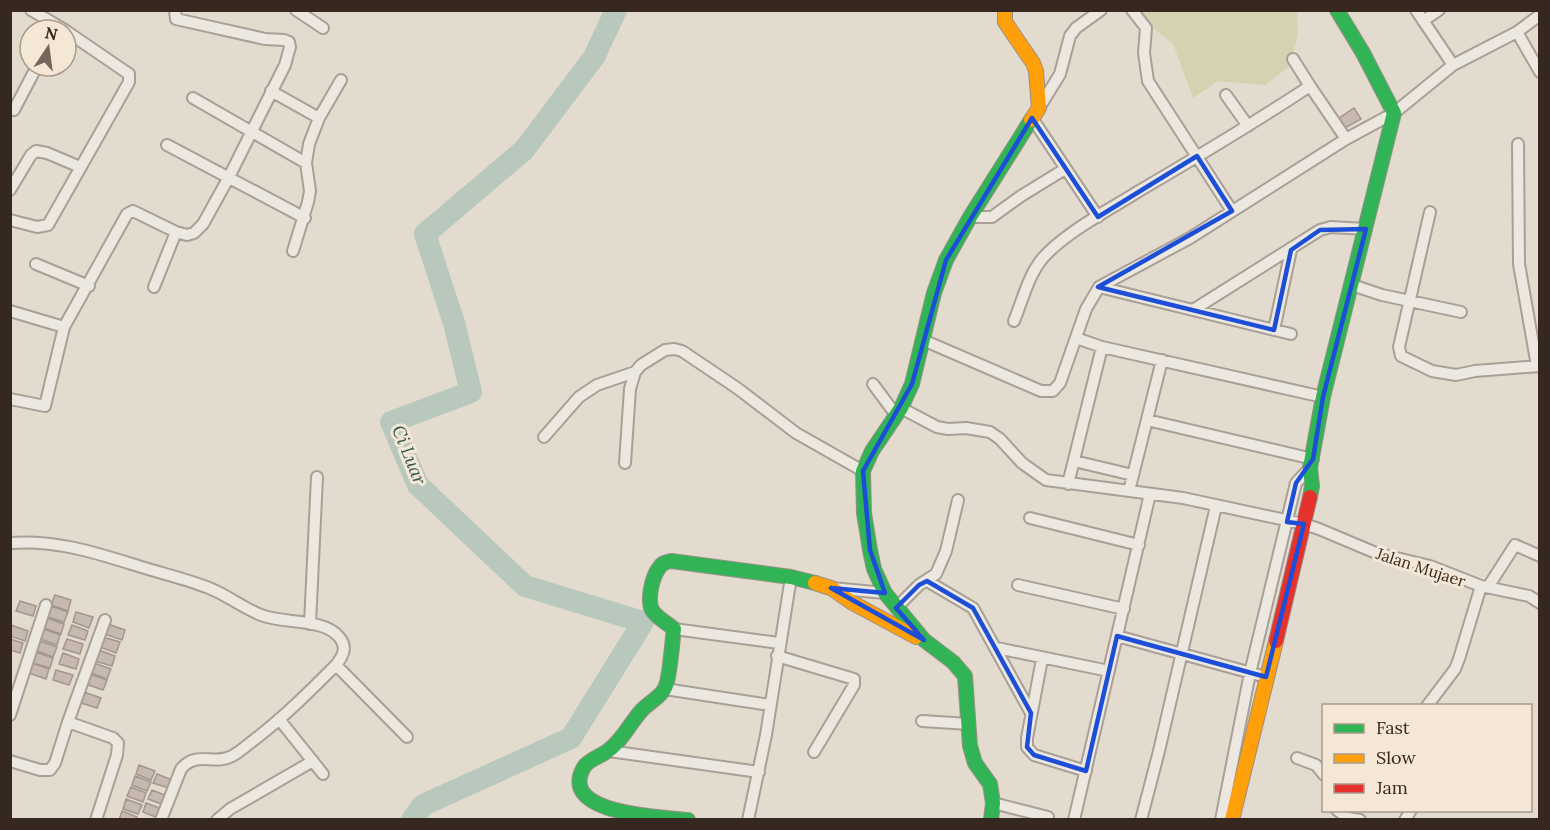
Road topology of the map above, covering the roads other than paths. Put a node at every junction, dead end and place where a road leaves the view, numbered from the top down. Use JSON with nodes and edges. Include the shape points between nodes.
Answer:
{"nodes":[{"id":1,"x":31,"y":10,"type":"edge"},
{"id":2,"x":175,"y":10,"type":"edge"},
{"id":3,"x":296,"y":10,"type":"edge"},
{"id":4,"x":1005,"y":10,"type":"edge"},
{"id":5,"x":1101,"y":10,"type":"edge"},
{"id":6,"x":1132,"y":10,"type":"edge"},
{"id":7,"x":1337,"y":10,"type":"edge"},
{"id":8,"x":1416,"y":10,"type":"edge"},
{"id":9,"x":1439,"y":10,"type":"edge"},
{"id":10,"x":1539,"y":15,"type":"edge"},
{"id":11,"x":44,"y":18,"type":"edge"},
{"id":12,"x":1423,"y":21,"type":"junction"},
{"id":13,"x":323,"y":28,"type":"dead end"},
{"id":14,"x":1517,"y":33,"type":"junction"},
{"id":15,"x":78,"y":40,"type":"edge"},
{"id":16,"x":1293,"y":59,"type":"dead end"},
{"id":17,"x":1452,"y":64,"type":"junction"},
{"id":18,"x":1539,"y":72,"type":"edge"},
{"id":19,"x":31,"y":78,"type":"edge"},
{"id":20,"x":341,"y":80,"type":"dead end"},
{"id":21,"x":1310,"y":86,"type":"junction"},
{"id":22,"x":271,"y":91,"type":"junction"},
{"id":23,"x":1226,"y":95,"type":"dead end"},
{"id":24,"x":193,"y":98,"type":"dead end"},
{"id":25,"x":14,"y":110,"type":"dead end"},
{"id":26,"x":1035,"y":113,"type":"junction"},
{"id":27,"x":1394,"y":113,"type":"junction"},
{"id":28,"x":319,"y":118,"type":"junction"},
{"id":29,"x":1248,"y":126,"type":"junction"},
{"id":30,"x":252,"y":132,"type":"junction"},
{"id":31,"x":1346,"y":139,"type":"junction"},
{"id":32,"x":1518,"y":144,"type":"dead end"},
{"id":33,"x":167,"y":145,"type":"dead end"},
{"id":34,"x":1197,"y":156,"type":"junction"},
{"id":35,"x":306,"y":163,"type":"junction"},
{"id":36,"x":80,"y":167,"type":"junction"},
{"id":37,"x":1065,"y":169,"type":"junction"},
{"id":38,"x":229,"y":177,"type":"junction"},
{"id":39,"x":10,"y":190,"type":"edge"},
{"id":40,"x":1232,"y":211,"type":"junction"},
{"id":41,"x":1430,"y":212,"type":"dead end"},
{"id":42,"x":970,"y":217,"type":"junction"},
{"id":43,"x":1098,"y":217,"type":"junction"},
{"id":44,"x":305,"y":218,"type":"junction"},
{"id":45,"x":10,"y":220,"type":"edge"},
{"id":46,"x":1366,"y":230,"type":"junction"},
{"id":47,"x":176,"y":232,"type":"junction"},
{"id":48,"x":1292,"y":250,"type":"junction"},
{"id":49,"x":293,"y":251,"type":"dead end"},
{"id":50,"x":36,"y":264,"type":"dead end"},
{"id":51,"x":1352,"y":285,"type":"junction"},
{"id":52,"x":88,"y":286,"type":"junction"},
{"id":53,"x":154,"y":287,"type":"dead end"},
{"id":54,"x":1099,"y":287,"type":"junction"},
{"id":55,"x":1410,"y":301,"type":"junction"},
{"id":56,"x":1193,"y":310,"type":"junction"},
{"id":57,"x":10,"y":311,"type":"edge"},
{"id":58,"x":1461,"y":312,"type":"dead end"},
{"id":59,"x":1014,"y":321,"type":"dead end"},
{"id":60,"x":64,"y":327,"type":"junction"},
{"id":61,"x":1274,"y":330,"type":"junction"},
{"id":62,"x":1291,"y":334,"type":"dead end"},
{"id":63,"x":1076,"y":338,"type":"junction"},
{"id":64,"x":923,"y":340,"type":"junction"},
{"id":65,"x":1102,"y":346,"type":"junction"},
{"id":66,"x":1162,"y":360,"type":"junction"},
{"id":67,"x":1538,"y":366,"type":"edge"},
{"id":68,"x":634,"y":372,"type":"junction"},
{"id":69,"x":873,"y":384,"type":"dead end"},
{"id":70,"x":1323,"y":397,"type":"junction"},
{"id":71,"x":10,"y":399,"type":"edge"},
{"id":72,"x":899,"y":411,"type":"junction"},
{"id":73,"x":1147,"y":420,"type":"junction"},
{"id":74,"x":544,"y":437,"type":"dead end"},
{"id":75,"x":1074,"y":461,"type":"junction"},
{"id":76,"x":625,"y":463,"type":"dead end"},
{"id":77,"x":1312,"y":464,"type":"junction"},
{"id":78,"x":863,"y":471,"type":"junction"},
{"id":79,"x":1133,"y":475,"type":"junction"},
{"id":80,"x":317,"y":477,"type":"dead end"},
{"id":81,"x":1068,"y":484,"type":"junction"},
{"id":82,"x":1129,"y":491,"type":"junction"},
{"id":83,"x":1150,"y":494,"type":"junction"},
{"id":84,"x":958,"y":500,"type":"dead end"},
{"id":85,"x":1222,"y":505,"type":"junction"},
{"id":86,"x":1029,"y":518,"type":"dead end"},
{"id":87,"x":1287,"y":520,"type":"junction"},
{"id":88,"x":1304,"y":524,"type":"junction"},
{"id":89,"x":10,"y":543,"type":"edge"},
{"id":90,"x":1139,"y":545,"type":"junction"},
{"id":91,"x":1539,"y":556,"type":"edge"},
{"id":92,"x":791,"y":577,"type":"junction"},
{"id":93,"x":927,"y":581,"type":"junction"},
{"id":94,"x":1018,"y":585,"type":"dead end"},
{"id":95,"x":1484,"y":587,"type":"junction"},
{"id":96,"x":831,"y":588,"type":"junction"},
{"id":97,"x":885,"y":593,"type":"junction"},
{"id":98,"x":1539,"y":603,"type":"edge"},
{"id":99,"x":46,"y":605,"type":"dead end"},
{"id":100,"x":896,"y":608,"type":"junction"},
{"id":101,"x":1124,"y":609,"type":"junction"},
{"id":102,"x":105,"y":620,"type":"dead end"},
{"id":103,"x":310,"y":624,"type":"junction"},
{"id":104,"x":674,"y":629,"type":"junction"},
{"id":105,"x":1117,"y":636,"type":"junction"},
{"id":106,"x":924,"y":640,"type":"junction"},
{"id":107,"x":779,"y":643,"type":"junction"},
{"id":108,"x":997,"y":648,"type":"junction"},
{"id":109,"x":1182,"y":653,"type":"junction"},
{"id":110,"x":777,"y":656,"type":"junction"},
{"id":111,"x":1042,"y":659,"type":"junction"},
{"id":112,"x":336,"y":664,"type":"junction"},
{"id":113,"x":1109,"y":671,"type":"junction"},
{"id":114,"x":1250,"y":673,"type":"junction"},
{"id":115,"x":1266,"y":677,"type":"junction"},
{"id":116,"x":665,"y":689,"type":"junction"},
{"id":117,"x":1428,"y":704,"type":"edge"},
{"id":118,"x":770,"y":705,"type":"junction"},
{"id":119,"x":1031,"y":713,"type":"junction"},
{"id":120,"x":10,"y":715,"type":"edge"},
{"id":121,"x":279,"y":719,"type":"junction"},
{"id":122,"x":922,"y":721,"type":"dead end"},
{"id":123,"x":68,"y":722,"type":"junction"},
{"id":124,"x":969,"y":724,"type":"junction"},
{"id":125,"x":407,"y":737,"type":"dead end"},
{"id":126,"x":609,"y":751,"type":"junction"},
{"id":127,"x":814,"y":752,"type":"dead end"},
{"id":128,"x":1297,"y":759,"type":"dead end"},
{"id":129,"x":10,"y":761,"type":"edge"},
{"id":130,"x":313,"y":761,"type":"junction"},
{"id":131,"x":759,"y":771,"type":"junction"},
{"id":132,"x":1086,"y":771,"type":"junction"},
{"id":133,"x":323,"y":774,"type":"dead end"},
{"id":134,"x":1322,"y":774,"type":"edge"},
{"id":135,"x":993,"y":803,"type":"junction"},
{"id":136,"x":1048,"y":817,"type":"dead end"},
{"id":137,"x":165,"y":818,"type":"edge"},
{"id":138,"x":96,"y":819,"type":"edge"},
{"id":139,"x":216,"y":819,"type":"edge"},
{"id":140,"x":688,"y":819,"type":"edge"},
{"id":141,"x":748,"y":819,"type":"edge"},
{"id":142,"x":991,"y":819,"type":"edge"},
{"id":143,"x":1074,"y":819,"type":"edge"},
{"id":144,"x":1141,"y":819,"type":"edge"},
{"id":145,"x":1221,"y":819,"type":"edge"},
{"id":146,"x":1232,"y":819,"type":"edge"},
{"id":147,"x":1348,"y":819,"type":"edge"},
{"id":148,"x":1360,"y":819,"type":"edge"}],
"edges":[{"from":1,"to":11,"type":"street"},
{"from":2,"to":22,"type":"street","via":[[176,19],[289,42],[285,65]]},
{"from":3,"to":13,"type":"street"},
{"from":4,"to":26,"type":"street","via":[[1005,22],[1036,71]]},
{"from":5,"to":26,"type":"street","via":[[1070,36],[1060,74]]},
{"from":6,"to":34,"type":"street","via":[[1146,28],[1148,81]]},
{"from":7,"to":27,"type":"street"},
{"from":8,"to":12,"type":"street"},
{"from":9,"to":12,"type":"street"},
{"from":10,"to":14,"type":"street"},
{"from":12,"to":17,"type":"street"},
{"from":14,"to":17,"type":"street"},
{"from":14,"to":18,"type":"street"},
{"from":15,"to":36,"type":"street","via":[[129,74],[130,79]]},
{"from":16,"to":21,"type":"street"},
{"from":17,"to":27,"type":"street"},
{"from":19,"to":25,"type":"street"},
{"from":20,"to":28,"type":"street"},
{"from":21,"to":29,"type":"street"},
{"from":21,"to":31,"type":"street"},
{"from":22,"to":28,"type":"street"},
{"from":22,"to":30,"type":"street"},
{"from":23,"to":29,"type":"street"},
{"from":24,"to":30,"type":"street"},
{"from":26,"to":37,"type":"street"},
{"from":26,"to":42,"type":"street"},
{"from":27,"to":31,"type":"street"},
{"from":27,"to":46,"type":"street"},
{"from":28,"to":35,"type":"street"},
{"from":29,"to":34,"type":"street"},
{"from":30,"to":35,"type":"street"},
{"from":30,"to":38,"type":"street"},
{"from":31,"to":40,"type":"street"},
{"from":32,"to":67,"type":"street","via":[[1519,264]]},
{"from":33,"to":38,"type":"street"},
{"from":34,"to":40,"type":"street"},
{"from":34,"to":43,"type":"street"},
{"from":35,"to":44,"type":"street","via":[[309,191]]},
{"from":36,"to":39,"type":"street","via":[[36,151]]},
{"from":36,"to":45,"type":"street","via":[[48,225],[37,227]]},
{"from":37,"to":42,"type":"street","via":[[992,217]]},
{"from":37,"to":43,"type":"street"},
{"from":38,"to":44,"type":"street"},
{"from":38,"to":47,"type":"street","via":[[203,224],[194,233]]},
{"from":40,"to":54,"type":"street"},
{"from":41,"to":55,"type":"street"},
{"from":42,"to":64,"type":"street","via":[[940,274]]},
{"from":43,"to":59,"type":"street","via":[[1042,260]]},
{"from":44,"to":49,"type":"street"},
{"from":46,"to":48,"type":"street","via":[[1331,227],[1320,230]]},
{"from":46,"to":51,"type":"street"},
{"from":47,"to":52,"type":"street","via":[[133,211],[128,214]]},
{"from":47,"to":53,"type":"street"},
{"from":48,"to":56,"type":"street"},
{"from":48,"to":61,"type":"street"},
{"from":50,"to":52,"type":"street"},
{"from":51,"to":55,"type":"street"},
{"from":51,"to":70,"type":"street"},
{"from":52,"to":60,"type":"street"},
{"from":54,"to":56,"type":"street"},
{"from":54,"to":63,"type":"street"},
{"from":55,"to":58,"type":"street"},
{"from":55,"to":67,"type":"street","via":[[1399,347],[1401,356],[1432,371],[1456,375]]},
{"from":56,"to":61,"type":"street"},
{"from":57,"to":60,"type":"street"},
{"from":60,"to":71,"type":"street","via":[[45,406]]},
{"from":61,"to":62,"type":"street"},
{"from":63,"to":64,"type":"street","via":[[1060,383],[1048,392]]},
{"from":63,"to":65,"type":"street"},
{"from":64,"to":72,"type":"street","via":[[912,384]]},
{"from":65,"to":66,"type":"street"},
{"from":65,"to":75,"type":"street"},
{"from":66,"to":70,"type":"street"},
{"from":66,"to":73,"type":"street"},
{"from":68,"to":74,"type":"street","via":[[579,397]]},
{"from":68,"to":76,"type":"street"},
{"from":68,"to":78,"type":"street","via":[[665,350],[682,351],[796,432]]},
{"from":69,"to":72,"type":"street"},
{"from":70,"to":77,"type":"street"},
{"from":72,"to":78,"type":"street"},
{"from":72,"to":81,"type":"street","name":"Jalan Mujaer","via":[[937,427],[990,432],[1036,475]]},
{"from":73,"to":77,"type":"street"},
{"from":73,"to":79,"type":"street"},
{"from":75,"to":79,"type":"street"},
{"from":75,"to":81,"type":"street"},
{"from":77,"to":87,"type":"street","via":[[1296,483]]},
{"from":77,"to":88,"type":"street"},
{"from":78,"to":97,"type":"street","via":[[870,550]]},
{"from":79,"to":82,"type":"street"},
{"from":80,"to":103,"type":"street"},
{"from":81,"to":82,"type":"street","name":"Jalan Mujaer"},
{"from":82,"to":83,"type":"street","name":"Jalan Mujaer"},
{"from":83,"to":85,"type":"street","name":"Jalan Mujaer"},
{"from":83,"to":90,"type":"street"},
{"from":84,"to":93,"type":"street","via":[[941,565]]},
{"from":85,"to":87,"type":"street","name":"Jalan Mujaer"},
{"from":85,"to":109,"type":"street"},
{"from":86,"to":90,"type":"street"},
{"from":87,"to":88,"type":"street","name":"Jalan Mujaer"},
{"from":87,"to":114,"type":"street"},
{"from":88,"to":95,"type":"street","name":"Jalan Mujaer","via":[[1376,553],[1430,566]]},
{"from":88,"to":115,"type":"street"},
{"from":89,"to":103,"type":"street","via":[[78,547],[208,588],[261,615]]},
{"from":90,"to":101,"type":"street"},
{"from":91,"to":95,"type":"street","via":[[1515,545]]},
{"from":92,"to":96,"type":"street"},
{"from":92,"to":104,"type":"street","via":[[665,562],[656,572],[650,604]]},
{"from":92,"to":107,"type":"street"},
{"from":93,"to":100,"type":"street"},
{"from":93,"to":108,"type":"street","via":[[973,608]]},
{"from":94,"to":101,"type":"street"},
{"from":95,"to":98,"type":"street","name":"Jalan Mujaer","via":[[1529,596]]},
{"from":95,"to":117,"type":"street","via":[[1460,659]]},
{"from":96,"to":97,"type":"street"},
{"from":96,"to":106,"type":"street"},
{"from":97,"to":100,"type":"street"},
{"from":99,"to":120,"type":"street"},
{"from":100,"to":106,"type":"street"},
{"from":101,"to":105,"type":"street"},
{"from":102,"to":123,"type":"street"},
{"from":103,"to":112,"type":"street","via":[[339,636],[344,651]]},
{"from":104,"to":107,"type":"street"},
{"from":104,"to":116,"type":"street"},
{"from":105,"to":109,"type":"street"},
{"from":105,"to":113,"type":"street"},
{"from":106,"to":124,"type":"street","via":[[953,662],[964,676]]},
{"from":107,"to":110,"type":"street"},
{"from":108,"to":111,"type":"street"},
{"from":108,"to":119,"type":"street"},
{"from":109,"to":114,"type":"street"},
{"from":109,"to":144,"type":"street"},
{"from":110,"to":118,"type":"street"},
{"from":110,"to":127,"type":"street","via":[[854,680]]},
{"from":111,"to":113,"type":"street"},
{"from":111,"to":119,"type":"street"},
{"from":112,"to":121,"type":"street"},
{"from":112,"to":125,"type":"street"},
{"from":113,"to":132,"type":"street"},
{"from":114,"to":115,"type":"street"},
{"from":114,"to":145,"type":"street"},
{"from":115,"to":146,"type":"street"},
{"from":116,"to":118,"type":"street"},
{"from":116,"to":126,"type":"street"},
{"from":118,"to":131,"type":"street"},
{"from":119,"to":132,"type":"street","via":[[1026,742],[1030,752]]},
{"from":121,"to":130,"type":"street"},
{"from":121,"to":137,"type":"street","via":[[230,758],[191,760],[186,764]]},
{"from":122,"to":124,"type":"street"},
{"from":123,"to":129,"type":"street","via":[[50,770]]},
{"from":123,"to":138,"type":"street","via":[[118,743]]},
{"from":124,"to":135,"type":"street","via":[[975,763],[990,784]]},
{"from":126,"to":131,"type":"street"},
{"from":126,"to":140,"type":"street","via":[[592,759],[582,770],[580,785],[588,800],[611,810]]},
{"from":128,"to":134,"type":"street","via":[[1316,765]]},
{"from":130,"to":133,"type":"street"},
{"from":130,"to":139,"type":"street"},
{"from":131,"to":141,"type":"street"},
{"from":132,"to":143,"type":"street"},
{"from":135,"to":136,"type":"street"},
{"from":135,"to":142,"type":"street"},
{"from":147,"to":148,"type":"street"}]}
